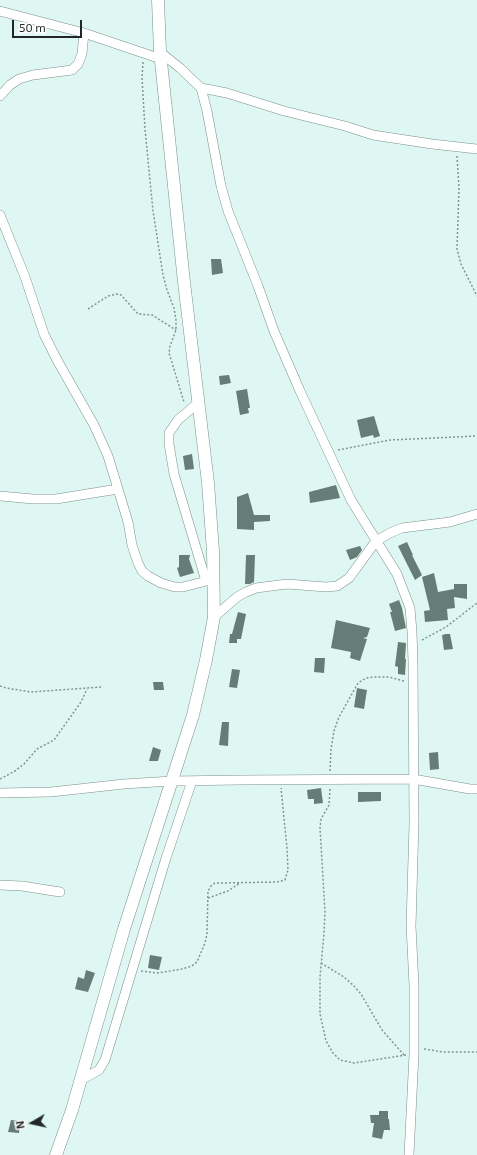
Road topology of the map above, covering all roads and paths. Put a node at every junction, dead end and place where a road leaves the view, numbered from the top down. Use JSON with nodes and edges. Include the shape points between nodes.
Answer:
{"nodes":[{"id":1,"x":158,"y":0,"type":"edge"},
{"id":2,"x":0,"y":11,"type":"edge"},
{"id":3,"x":84,"y":33,"type":"junction"},
{"id":4,"x":144,"y":52,"type":"junction"},
{"id":5,"x":161,"y":55,"type":"junction"},
{"id":6,"x":201,"y":88,"type":"junction"},
{"id":7,"x":0,"y":96,"type":"edge"},
{"id":8,"x":455,"y":147,"type":"junction"},
{"id":9,"x":477,"y":149,"type":"edge"},
{"id":10,"x":0,"y":215,"type":"edge"},
{"id":11,"x":477,"y":296,"type":"edge"},
{"id":12,"x":88,"y":309,"type":"dead end"},
{"id":13,"x":176,"y":330,"type":"junction"},
{"id":14,"x":199,"y":402,"type":"junction"},
{"id":15,"x":187,"y":412,"type":"junction"},
{"id":16,"x":477,"y":436,"type":"edge"},
{"id":17,"x":328,"y":452,"type":"junction"},
{"id":18,"x":118,"y":489,"type":"junction"},
{"id":19,"x":0,"y":496,"type":"edge"},
{"id":20,"x":477,"y":514,"type":"edge"},
{"id":21,"x":376,"y":541,"type":"junction"},
{"id":22,"x":210,"y":580,"type":"junction"},
{"id":23,"x":477,"y":603,"type":"edge"},
{"id":24,"x":214,"y":618,"type":"junction"},
{"id":25,"x":413,"y":644,"type":"junction"},
{"id":26,"x":413,"y":684,"type":"junction"},
{"id":27,"x":0,"y":686,"type":"edge"},
{"id":28,"x":101,"y":687,"type":"dead end"},
{"id":29,"x":87,"y":689,"type":"junction"},
{"id":30,"x":0,"y":779,"type":"edge"},
{"id":31,"x":413,"y":779,"type":"junction"},
{"id":32,"x":280,"y":780,"type":"junction"},
{"id":33,"x":331,"y":780,"type":"junction"},
{"id":34,"x":172,"y":781,"type":"junction"},
{"id":35,"x":192,"y":781,"type":"junction"},
{"id":36,"x":477,"y":789,"type":"edge"},
{"id":37,"x":0,"y":793,"type":"edge"},
{"id":38,"x":240,"y":882,"type":"junction"},
{"id":39,"x":0,"y":886,"type":"edge"},
{"id":40,"x":60,"y":892,"type":"dead end"},
{"id":41,"x":208,"y":898,"type":"junction"},
{"id":42,"x":321,"y":963,"type":"junction"},
{"id":43,"x":132,"y":969,"type":"junction"},
{"id":44,"x":414,"y":1050,"type":"junction"},
{"id":45,"x":477,"y":1052,"type":"edge"},
{"id":46,"x":404,"y":1055,"type":"junction"},
{"id":47,"x":81,"y":1080,"type":"junction"},
{"id":48,"x":56,"y":1155,"type":"edge"},
{"id":49,"x":409,"y":1155,"type":"edge"}],
"edges":[{"from":1,"to":5,"type":"main road"},
{"from":2,"to":3,"type":"street"},
{"from":3,"to":4,"type":"street"},
{"from":3,"to":7,"type":"street","via":[[82,54],[72,70],[19,79]]},
{"from":4,"to":5,"type":"street"},
{"from":4,"to":13,"type":"path","via":[[142,78],[147,155],[163,275],[174,308]]},
{"from":5,"to":6,"type":"street","via":[[180,68]]},
{"from":5,"to":14,"type":"main road"},
{"from":6,"to":8,"type":"street","via":[[227,93],[373,136]]},
{"from":6,"to":17,"type":"street","via":[[228,211],[287,363]]},
{"from":8,"to":9,"type":"street"},
{"from":8,"to":11,"type":"path","via":[[459,167],[458,250],[461,264]]},
{"from":10,"to":18,"type":"street","via":[[44,334],[94,425],[108,456]]},
{"from":12,"to":13,"type":"path","via":[[108,296],[117,294],[121,295],[138,314],[152,315]]},
{"from":13,"to":15,"type":"path","via":[[170,354]]},
{"from":14,"to":15,"type":"street"},
{"from":14,"to":22,"type":"main road","via":[[208,483]]},
{"from":15,"to":22,"type":"street","via":[[169,433],[168,444],[174,474]]},
{"from":16,"to":17,"type":"path","via":[[390,440]]},
{"from":17,"to":21,"type":"street","via":[[351,500]]},
{"from":18,"to":19,"type":"street","via":[[56,499]]},
{"from":18,"to":22,"type":"street","via":[[132,545],[142,571],[161,583],[175,587]]},
{"from":20,"to":21,"type":"street","via":[[450,522],[402,528]]},
{"from":21,"to":24,"type":"street","via":[[349,578],[337,586],[287,584],[256,588],[237,597]]},
{"from":21,"to":25,"type":"street","via":[[397,574],[405,593],[410,608]]},
{"from":22,"to":24,"type":"main road"},
{"from":23,"to":25,"type":"path","via":[[446,627]]},
{"from":24,"to":34,"type":"main road","via":[[193,715]]},
{"from":25,"to":26,"type":"street"},
{"from":26,"to":31,"type":"street"},
{"from":26,"to":33,"type":"path","via":[[375,676],[358,683],[334,731]]},
{"from":27,"to":29,"type":"path","via":[[31,692]]},
{"from":28,"to":29,"type":"path"},
{"from":29,"to":30,"type":"path","via":[[81,702],[54,740],[36,750],[24,764]]},
{"from":31,"to":33,"type":"street"},
{"from":31,"to":36,"type":"street"},
{"from":31,"to":44,"type":"street","via":[[411,926]]},
{"from":32,"to":33,"type":"street"},
{"from":32,"to":35,"type":"street"},
{"from":32,"to":38,"type":"path","via":[[287,836],[287,877],[282,881]]},
{"from":33,"to":42,"type":"path","via":[[329,805],[321,819],[320,828],[325,912]]},
{"from":34,"to":35,"type":"street"},
{"from":34,"to":37,"type":"street","via":[[51,792]]},
{"from":34,"to":47,"type":"main road","via":[[124,929]]},
{"from":35,"to":43,"type":"street"},
{"from":38,"to":41,"type":"path","via":[[228,891]]},
{"from":38,"to":41,"type":"path","via":[[215,883],[208,891]]},
{"from":39,"to":40,"type":"street","via":[[22,886]]},
{"from":41,"to":43,"type":"path","via":[[209,923],[205,943],[197,962],[182,969],[158,973]]},
{"from":42,"to":46,"type":"path","via":[[354,986],[382,1030]]},
{"from":42,"to":46,"type":"path","via":[[320,1014],[326,1041],[333,1053],[340,1060],[354,1063]]},
{"from":43,"to":47,"type":"street","via":[[105,1060],[99,1070]]},
{"from":44,"to":45,"type":"path"},
{"from":44,"to":46,"type":"path"},
{"from":44,"to":49,"type":"street"},
{"from":47,"to":48,"type":"main road"}]}
